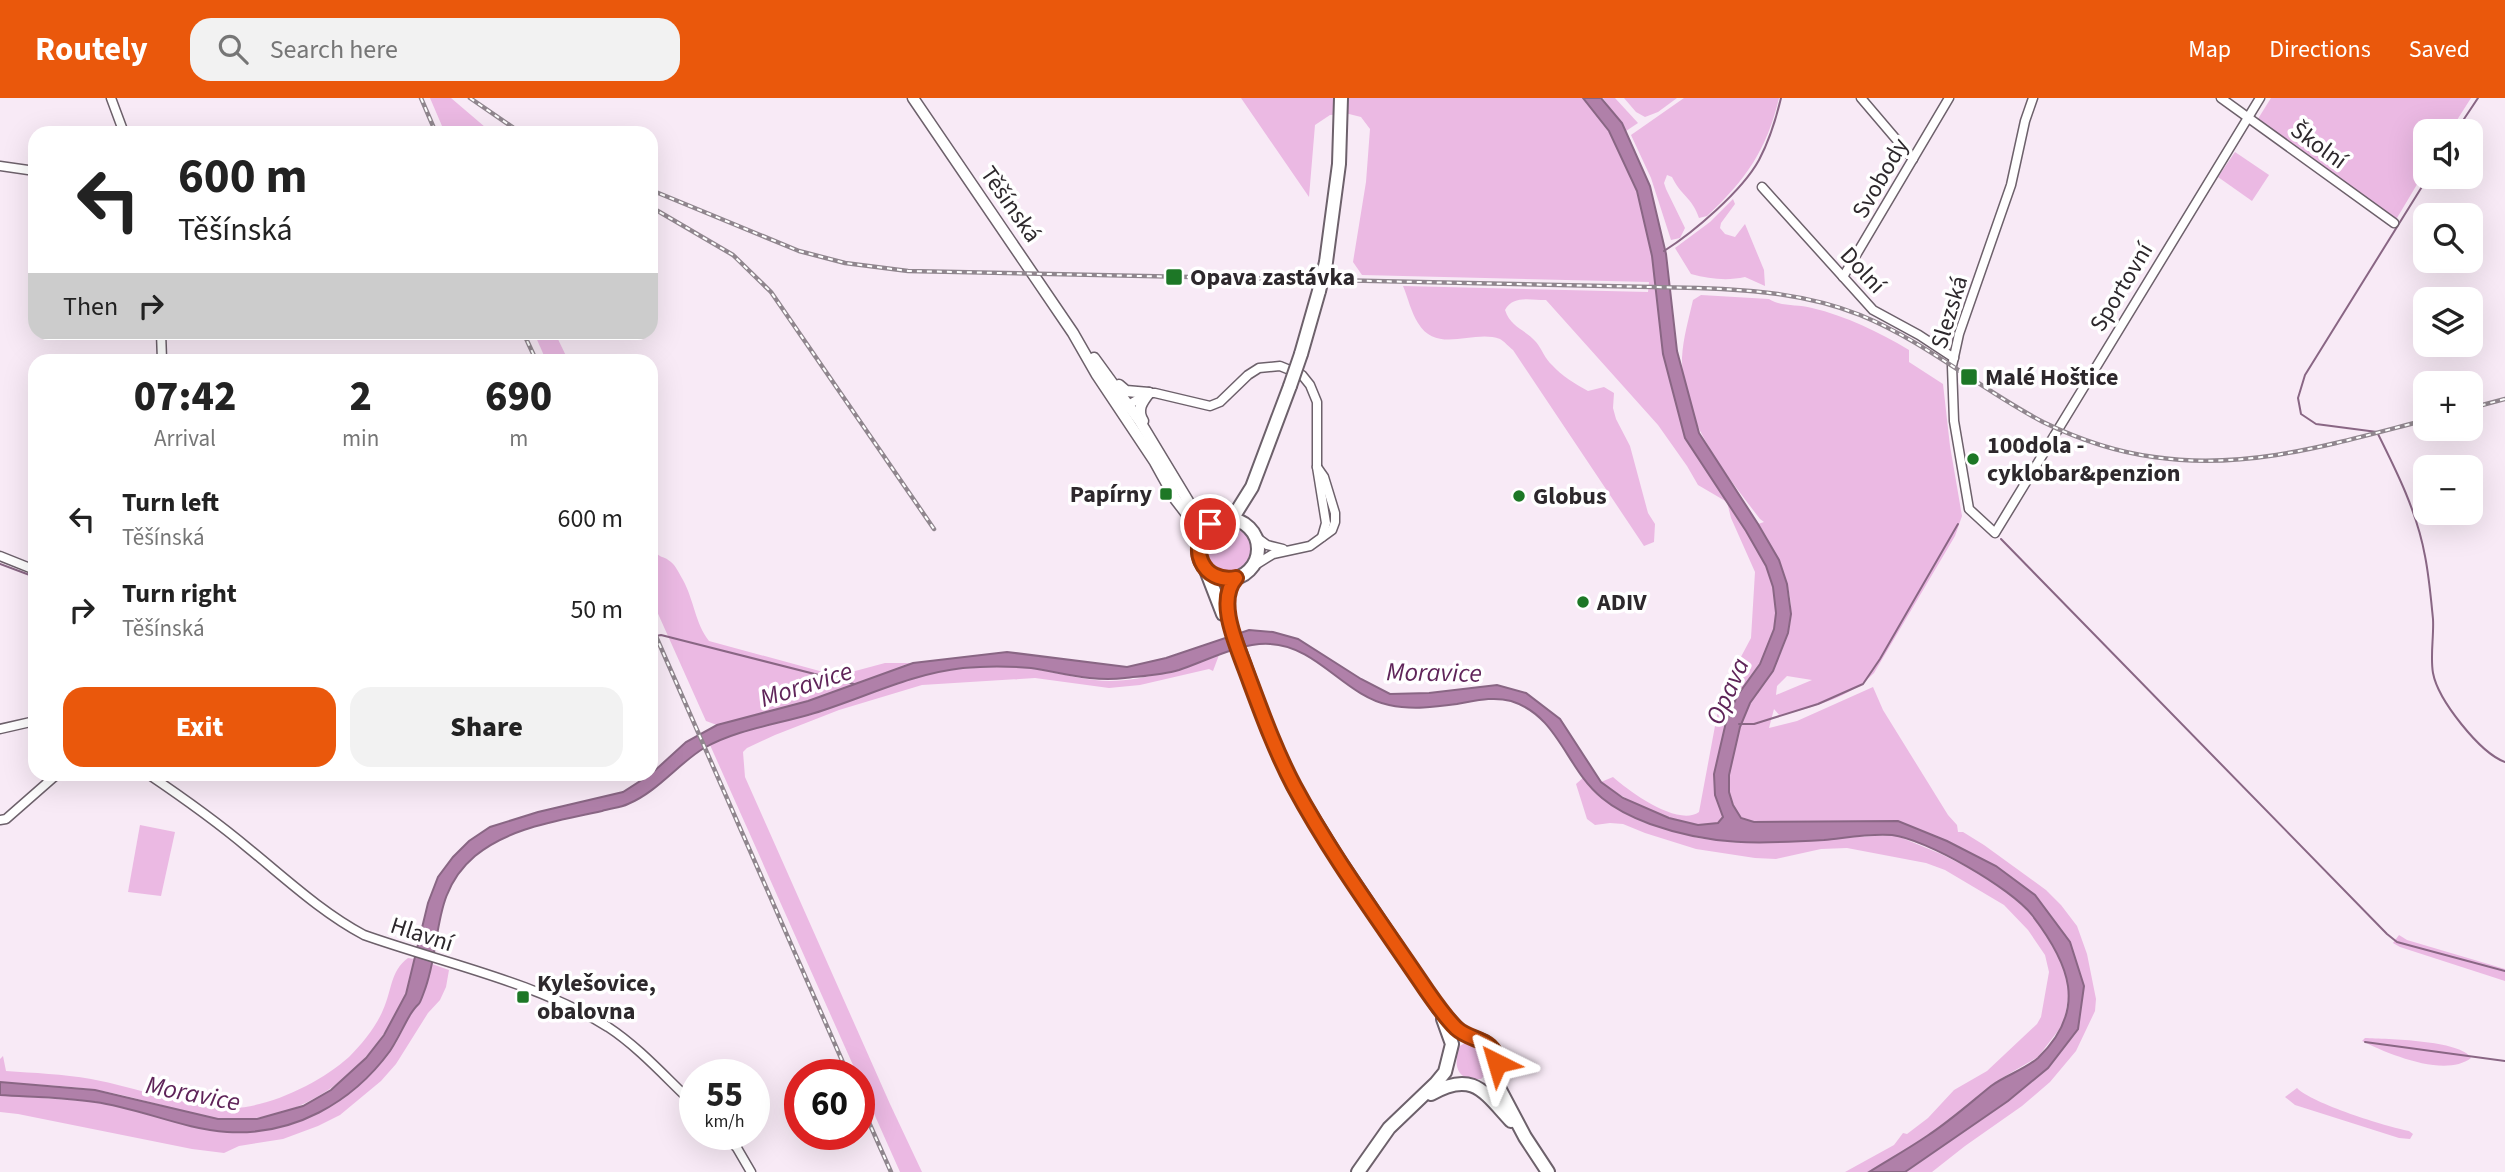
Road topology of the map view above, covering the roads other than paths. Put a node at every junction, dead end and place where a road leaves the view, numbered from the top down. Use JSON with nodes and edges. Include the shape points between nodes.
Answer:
{"nodes":[{"id":1,"x":111,"y":98,"type":"edge"},
{"id":2,"x":913,"y":98,"type":"edge"},
{"id":3,"x":1341,"y":98,"type":"edge"},
{"id":4,"x":1861,"y":98,"type":"edge"},
{"id":5,"x":1949,"y":98,"type":"edge"},
{"id":6,"x":2033,"y":98,"type":"edge"},
{"id":7,"x":2221,"y":98,"type":"edge"},
{"id":8,"x":2260,"y":98,"type":"edge"},
{"id":9,"x":2249,"y":117,"type":"junction"},
{"id":10,"x":121,"y":126,"type":"edge"},
{"id":11,"x":1913,"y":159,"type":"junction"},
{"id":12,"x":0,"y":166,"type":"edge"},
{"id":13,"x":28,"y":170,"type":"edge"},
{"id":14,"x":1762,"y":187,"type":"dead end"},
{"id":15,"x":2394,"y":223,"type":"dead end"},
{"id":16,"x":1843,"y":277,"type":"junction"},
{"id":17,"x":1073,"y":333,"type":"junction"},
{"id":18,"x":1086,"y":348,"type":"junction"},
{"id":19,"x":1954,"y":358,"type":"junction"},
{"id":20,"x":1149,"y":394,"type":"junction"},
{"id":21,"x":1125,"y":407,"type":"junction"},
{"id":22,"x":1178,"y":485,"type":"junction"},
{"id":23,"x":1252,"y":487,"type":"junction"},
{"id":24,"x":1226,"y":519,"type":"junction"},
{"id":25,"x":1254,"y":533,"type":"junction"},
{"id":26,"x":1994,"y":533,"type":"joint"},
{"id":27,"x":1200,"y":538,"type":"junction"},
{"id":28,"x":1290,"y":550,"type":"junction"},
{"id":29,"x":0,"y":556,"type":"edge"},
{"id":30,"x":28,"y":567,"type":"edge"},
{"id":31,"x":1252,"y":567,"type":"junction"},
{"id":32,"x":1206,"y":570,"type":"junction"},
{"id":33,"x":1236,"y":578,"type":"junction"},
{"id":34,"x":1232,"y":630,"type":"junction"},
{"id":35,"x":28,"y":723,"type":"edge"},
{"id":36,"x":0,"y":729,"type":"edge"},
{"id":37,"x":49,"y":781,"type":"edge"},
{"id":38,"x":158,"y":781,"type":"edge"},
{"id":39,"x":0,"y":820,"type":"edge"},
{"id":40,"x":1439,"y":1009,"type":"junction"},
{"id":41,"x":1474,"y":1039,"type":"junction"},
{"id":42,"x":1450,"y":1056,"type":"junction"},
{"id":43,"x":1496,"y":1070,"type":"junction"},
{"id":44,"x":1468,"y":1086,"type":"junction"},
{"id":45,"x":679,"y":1090,"type":"edge"},
{"id":46,"x":1410,"y":1107,"type":"junction"},
{"id":47,"x":1525,"y":1138,"type":"junction"},
{"id":48,"x":738,"y":1150,"type":"edge"},
{"id":49,"x":751,"y":1172,"type":"edge"},
{"id":50,"x":1358,"y":1172,"type":"edge"},
{"id":51,"x":1548,"y":1172,"type":"edge"}],
"edges":[{"from":1,"to":10,"type":"street"},
{"from":2,"to":17,"type":"street","name":"Těšínská"},
{"from":3,"to":23,"type":"main road","bridge":true,"via":[[1337,191],[1326,261],[1301,354]]},
{"from":4,"to":11,"type":"street"},
{"from":5,"to":11,"type":"street","name":"Svobody"},
{"from":6,"to":19,"type":"street","name":"Slezská","via":[[2009,192]]},
{"from":7,"to":9,"type":"street","name":"Školní"},
{"from":8,"to":9,"type":"street","name":"Sportovní"},
{"from":9,"to":15,"type":"street","name":"Školní"},
{"from":9,"to":26,"type":"street","name":"Sportovní"},
{"from":11,"to":16,"type":"street","name":"Svobody"},
{"from":12,"to":13,"type":"street"},
{"from":14,"to":16,"type":"street","name":"Dolní"},
{"from":16,"to":19,"type":"street","name":"Dolní","via":[[1873,310]]},
{"from":17,"to":18,"type":"street","name":"Těšínská"},
{"from":17,"to":21,"type":"street","name":"Těšínská","via":[[1097,375]]},
{"from":18,"to":20,"type":"street","via":[[1121,388]]},
{"from":18,"to":21,"type":"street","name":"Těšínská"},
{"from":19,"to":26,"type":"street","name":"Slezská","via":[[1954,421],[1969,509]]},
{"from":20,"to":21,"type":"street"},
{"from":20,"to":22,"type":"street","via":[[1140,406],[1140,417],[1177,475]]},
{"from":20,"to":28,"type":"street","via":[[1210,406],[1253,371],[1273,366],[1290,369],[1307,380],[1317,402],[1317,467],[1326,523],[1322,537],[1310,547]]},
{"from":21,"to":22,"type":"street","name":"Těšínská"},
{"from":21,"to":27,"type":"street","name":"Těšínská"},
{"from":22,"to":24,"type":"street","name":"Těšínská","via":[[1195,510]]},
{"from":23,"to":24,"type":"main road"},
{"from":23,"to":25,"type":"main road","via":[[1248,502]]},
{"from":24,"to":25,"type":"main road","name":"Těšínská","via":[[1244,523]]},
{"from":24,"to":27,"type":"main road","via":[[1207,527]]},
{"from":25,"to":28,"type":"street","via":[[1267,545]]},
{"from":25,"to":31,"type":"main road","via":[[1258,552]]},
{"from":27,"to":32,"type":"main road","name":"Těšínská","via":[[1199,557]]},
{"from":28,"to":31,"type":"street","via":[[1268,556]]},
{"from":29,"to":30,"type":"street"},
{"from":31,"to":33,"type":"main road"},
{"from":32,"to":33,"type":"main road","via":[[1220,578]]},
{"from":32,"to":34,"type":"main road","name":"Těšínská"},
{"from":33,"to":34,"type":"main road","via":[[1226,593]]},
{"from":34,"to":40,"type":"main road","via":[[1294,787]]},
{"from":35,"to":36,"type":"street"},
{"from":37,"to":39,"type":"street"},
{"from":38,"to":45,"type":"street","name":"Hlavní","via":[[329,914],[364,935],[547,997],[596,1020],[629,1043]]},
{"from":40,"to":41,"type":"main road","via":[[1458,1030]]},
{"from":40,"to":42,"type":"main road","via":[[1451,1039]]},
{"from":41,"to":42,"type":"main road","via":[[1460,1041]]},
{"from":41,"to":43,"type":"main road","via":[[1493,1048]]},
{"from":42,"to":44,"type":"main road","via":[[1453,1075]]},
{"from":42,"to":46,"type":"main road","via":[[1439,1080]]},
{"from":43,"to":44,"type":"main road","via":[[1488,1080]]},
{"from":43,"to":47,"type":"main road","via":[[1498,1086]]},
{"from":44,"to":46,"type":"main road","via":[[1452,1084]]},
{"from":44,"to":47,"type":"main road","via":[[1488,1094]]},
{"from":46,"to":50,"type":"main road","via":[[1382,1136]]},
{"from":47,"to":51,"type":"main road"},
{"from":48,"to":49,"type":"street"}]}
